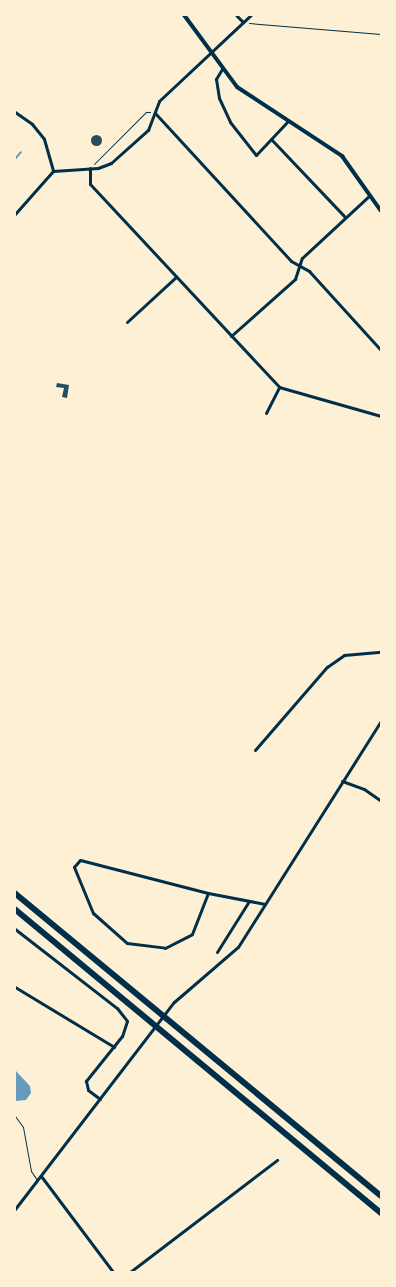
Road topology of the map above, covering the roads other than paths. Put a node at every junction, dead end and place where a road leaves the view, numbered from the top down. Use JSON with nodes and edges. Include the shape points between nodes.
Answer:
{"nodes":[{"id":1,"x":184,"y":15,"type":"edge"},
{"id":2,"x":236,"y":15,"type":"edge"},
{"id":3,"x":251,"y":15,"type":"edge"},
{"id":4,"x":243,"y":22,"type":"junction"},
{"id":5,"x":210,"y":53,"type":"junction"},
{"id":6,"x":222,"y":69,"type":"junction"},
{"id":7,"x":15,"y":112,"type":"edge"},
{"id":8,"x":155,"y":113,"type":"junction"},
{"id":9,"x":288,"y":120,"type":"junction"},
{"id":10,"x":271,"y":139,"type":"junction"},
{"id":11,"x":90,"y":168,"type":"junction"},
{"id":12,"x":53,"y":171,"type":"junction"},
{"id":13,"x":369,"y":196,"type":"junction"},
{"id":14,"x":381,"y":211,"type":"edge"},
{"id":15,"x":15,"y":214,"type":"edge"},
{"id":16,"x":344,"y":216,"type":"junction"},
{"id":17,"x":300,"y":268,"type":"junction"},
{"id":18,"x":176,"y":277,"type":"junction"},
{"id":19,"x":127,"y":322,"type":"dead end"},
{"id":20,"x":231,"y":336,"type":"junction"},
{"id":21,"x":381,"y":350,"type":"edge"},
{"id":22,"x":279,"y":387,"type":"junction"},
{"id":23,"x":266,"y":413,"type":"dead end"},
{"id":24,"x":381,"y":416,"type":"edge"},
{"id":25,"x":381,"y":652,"type":"edge"},
{"id":26,"x":381,"y":721,"type":"edge"},
{"id":27,"x":255,"y":750,"type":"dead end"},
{"id":28,"x":342,"y":781,"type":"junction"},
{"id":29,"x":381,"y":801,"type":"edge"},
{"id":30,"x":15,"y":892,"type":"edge"},
{"id":31,"x":208,"y":893,"type":"junction"},
{"id":32,"x":249,"y":901,"type":"junction"},
{"id":33,"x":265,"y":904,"type":"junction"},
{"id":34,"x":15,"y":909,"type":"edge"},
{"id":35,"x":15,"y":929,"type":"edge"},
{"id":36,"x":217,"y":952,"type":"dead end"},
{"id":37,"x":15,"y":987,"type":"edge"},
{"id":38,"x":114,"y":1046,"type":"junction"},
{"id":39,"x":100,"y":1099,"type":"junction"},
{"id":40,"x":15,"y":1116,"type":"edge"},
{"id":41,"x":277,"y":1160,"type":"dead end"},
{"id":42,"x":41,"y":1176,"type":"junction"},
{"id":43,"x":38,"y":1180,"type":"junction"},
{"id":44,"x":380,"y":1194,"type":"edge"},
{"id":45,"x":364,"y":1197,"type":"junction"},
{"id":46,"x":15,"y":1209,"type":"edge"},
{"id":47,"x":381,"y":1212,"type":"edge"},
{"id":48,"x":381,"y":1217,"type":"edge"},
{"id":49,"x":113,"y":1272,"type":"edge"},
{"id":50,"x":130,"y":1272,"type":"edge"}],
"edges":[{"from":1,"to":5,"type":"street"},
{"from":2,"to":4,"type":"street"},
{"from":3,"to":4,"type":"street"},
{"from":4,"to":5,"type":"street"},
{"from":5,"to":6,"type":"street"},
{"from":5,"to":8,"type":"street","via":[[159,101]]},
{"from":6,"to":9,"type":"street","via":[[237,87]]},
{"from":6,"to":10,"type":"street","via":[[216,78],[219,98],[230,122],[256,156]]},
{"from":7,"to":12,"type":"street","via":[[40,132],[48,148]]},
{"from":8,"to":11,"type":"street","via":[[148,130],[111,163]]},
{"from":8,"to":17,"type":"street"},
{"from":9,"to":10,"type":"street"},
{"from":9,"to":13,"type":"street","via":[[342,156]]},
{"from":10,"to":16,"type":"street"},
{"from":11,"to":12,"type":"street"},
{"from":11,"to":18,"type":"street","via":[[90,184]]},
{"from":12,"to":15,"type":"street"},
{"from":13,"to":14,"type":"street"},
{"from":13,"to":16,"type":"street"},
{"from":16,"to":17,"type":"street","via":[[302,258]]},
{"from":17,"to":20,"type":"street","via":[[295,279]]},
{"from":17,"to":21,"type":"street","via":[[309,270]]},
{"from":18,"to":19,"type":"street"},
{"from":18,"to":20,"type":"street"},
{"from":20,"to":22,"type":"street"},
{"from":22,"to":23,"type":"street"},
{"from":22,"to":24,"type":"street"},
{"from":25,"to":27,"type":"street","via":[[344,655],[327,667]]},
{"from":26,"to":28,"type":"street"},
{"from":28,"to":29,"type":"street","via":[[364,789]]},
{"from":28,"to":33,"type":"street"},
{"from":30,"to":44,"type":"highway"},
{"from":31,"to":31,"type":"street","via":[[80,860],[74,867],[93,913],[127,942],[165,948],[192,934]]},
{"from":31,"to":32,"type":"street"},
{"from":32,"to":33,"type":"street"},
{"from":32,"to":36,"type":"street"},
{"from":33,"to":39,"type":"street","via":[[233,951],[174,1002]]},
{"from":34,"to":45,"type":"highway"},
{"from":35,"to":38,"type":"street","via":[[121,1011],[127,1026]]},
{"from":37,"to":38,"type":"street"},
{"from":38,"to":39,"type":"street","via":[[86,1081],[88,1090]]},
{"from":39,"to":42,"type":"street"},
{"from":40,"to":43,"type":"lane","via":[[23,1127],[31,1171]]},
{"from":41,"to":50,"type":"street"},
{"from":42,"to":43,"type":"street"},
{"from":42,"to":49,"type":"street"},
{"from":43,"to":46,"type":"street"},
{"from":45,"to":47,"type":"highway"},
{"from":45,"to":48,"type":"highway"}]}
